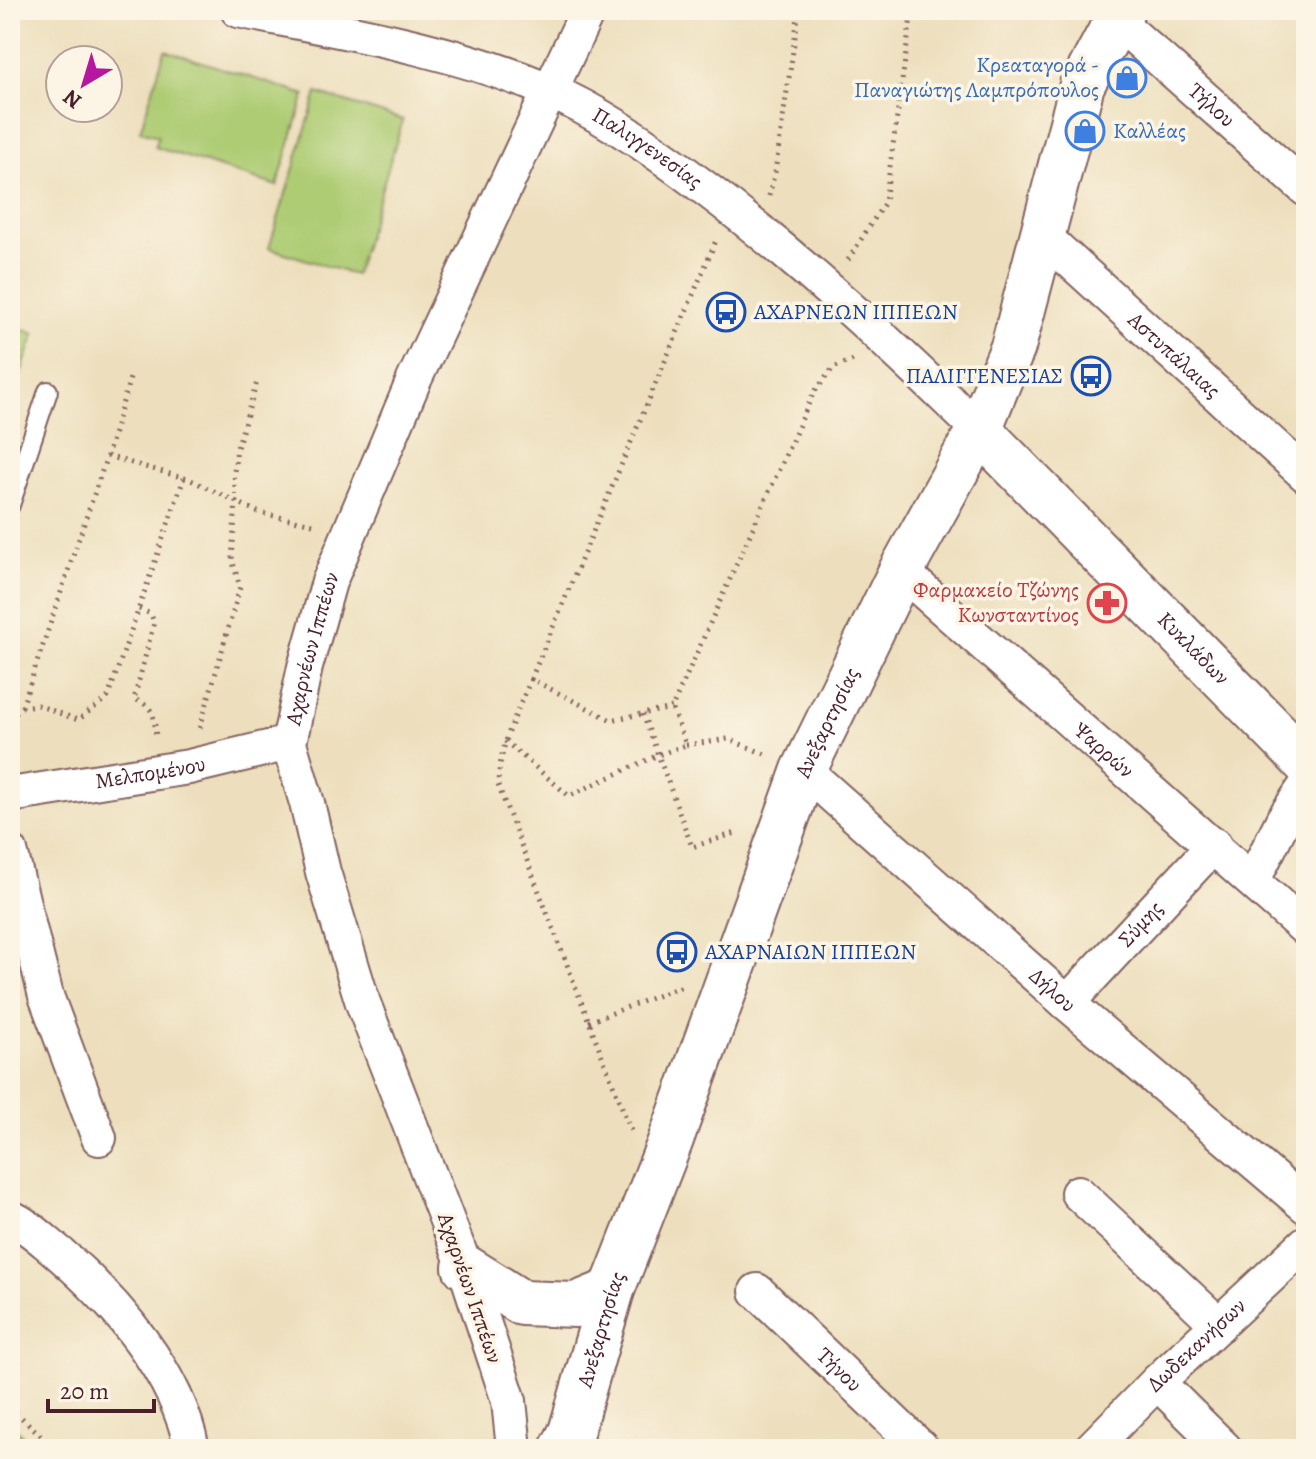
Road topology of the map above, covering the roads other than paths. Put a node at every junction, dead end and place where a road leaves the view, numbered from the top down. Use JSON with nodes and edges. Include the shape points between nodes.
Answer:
{"nodes":[{"id":1,"x":238,"y":10,"type":"edge"},
{"id":2,"x":588,"y":10,"type":"edge"},
{"id":3,"x":1119,"y":15,"type":"edge"},
{"id":4,"x":549,"y":90,"type":"junction"},
{"id":5,"x":1306,"y":189,"type":"edge"},
{"id":6,"x":1041,"y":234,"type":"junction"},
{"id":7,"x":48,"y":391,"type":"dead end"},
{"id":8,"x":979,"y":430,"type":"junction"},
{"id":9,"x":1306,"y":475,"type":"edge"},
{"id":10,"x":10,"y":505,"type":"edge"},
{"id":11,"x":901,"y":571,"type":"junction"},
{"id":12,"x":289,"y":743,"type":"junction"},
{"id":13,"x":1306,"y":763,"type":"edge"},
{"id":14,"x":804,"y":770,"type":"junction"},
{"id":15,"x":1306,"y":786,"type":"edge"},
{"id":16,"x":10,"y":795,"type":"edge"},
{"id":17,"x":1214,"y":845,"type":"junction"},
{"id":18,"x":10,"y":851,"type":"edge"},
{"id":19,"x":1253,"y":880,"type":"junction"},
{"id":20,"x":1306,"y":929,"type":"edge"},
{"id":21,"x":1067,"y":1003,"type":"junction"},
{"id":22,"x":99,"y":1138,"type":"dead end"},
{"id":23,"x":1078,"y":1193,"type":"dead end"},
{"id":24,"x":1306,"y":1206,"type":"edge"},
{"id":25,"x":10,"y":1217,"type":"edge"},
{"id":26,"x":1306,"y":1243,"type":"edge"},
{"id":27,"x":465,"y":1267,"type":"junction"},
{"id":28,"x":612,"y":1290,"type":"junction"},
{"id":29,"x":757,"y":1291,"type":"dead end"},
{"id":30,"x":1219,"y":1325,"type":"junction"},
{"id":31,"x":1157,"y":1382,"type":"junction"},
{"id":32,"x":575,"y":1443,"type":"edge"},
{"id":33,"x":192,"y":1449,"type":"edge"},
{"id":34,"x":514,"y":1449,"type":"edge"},
{"id":35,"x":922,"y":1449,"type":"edge"},
{"id":36,"x":1091,"y":1449,"type":"edge"},
{"id":37,"x":1225,"y":1449,"type":"edge"}],
"edges":[{"from":1,"to":4,"type":"street","name":"Παλιγγενεσίας","via":[[400,42]]},
{"from":2,"to":4,"type":"street","name":"Αχαρνέων Ιππέων"},
{"from":3,"to":5,"type":"street","name":"Τήλου"},
{"from":3,"to":6,"type":"street","name":"Ανεξαρτησίας","via":[[1082,85]]},
{"from":4,"to":8,"type":"street","name":"Παλιγγενεσίας","via":[[654,149],[742,216],[830,288]]},
{"from":4,"to":12,"type":"street","name":"Αχαρνέων Ιππέων","via":[[414,380],[329,582]]},
{"from":6,"to":8,"type":"street","name":"Ανεξαρτησίας","via":[[1013,347]]},
{"from":6,"to":9,"type":"street","name":"Αστυπάλαιας"},
{"from":7,"to":10,"type":"lane"},
{"from":8,"to":11,"type":"street","name":"Ανεξαρτησίας"},
{"from":8,"to":13,"type":"street","name":"Κυκλάδων"},
{"from":11,"to":14,"type":"street","name":"Ανεξαρτησίας"},
{"from":11,"to":17,"type":"street","name":"Ψαρρών"},
{"from":12,"to":16,"type":"street","name":"Μελπομένου","via":[[173,770]]},
{"from":12,"to":27,"type":"street","name":"Αχαρνέων Ιππέων","via":[[363,1003]]},
{"from":14,"to":21,"type":"street","name":"Δήλου"},
{"from":14,"to":28,"type":"street","name":"Ανεξαρτησίας"},
{"from":15,"to":19,"type":"street"},
{"from":17,"to":19,"type":"street","name":"Ψαρρών"},
{"from":17,"to":21,"type":"street","name":"Σύμης"},
{"from":18,"to":22,"type":"street","via":[[46,996]]},
{"from":19,"to":20,"type":"street","name":"Ψαρρών"},
{"from":21,"to":24,"type":"street","name":"Δήλου"},
{"from":23,"to":30,"type":"street"},
{"from":25,"to":33,"type":"street","via":[[93,1282],[145,1345],[186,1421]]},
{"from":26,"to":30,"type":"street","name":"Δωδεκανήσων"},
{"from":27,"to":28,"type":"street","via":[[522,1303],[576,1305]]},
{"from":27,"to":34,"type":"street","name":"Αχαρνέων Ιππέων","via":[[509,1401]]},
{"from":28,"to":32,"type":"street","name":"Ανεξαρτησίας"},
{"from":29,"to":35,"type":"street","name":"Τήνου"},
{"from":30,"to":31,"type":"street","name":"Δωδεκανήσων"},
{"from":31,"to":36,"type":"street","name":"Δωδεκανήσων"},
{"from":31,"to":37,"type":"street"}]}
